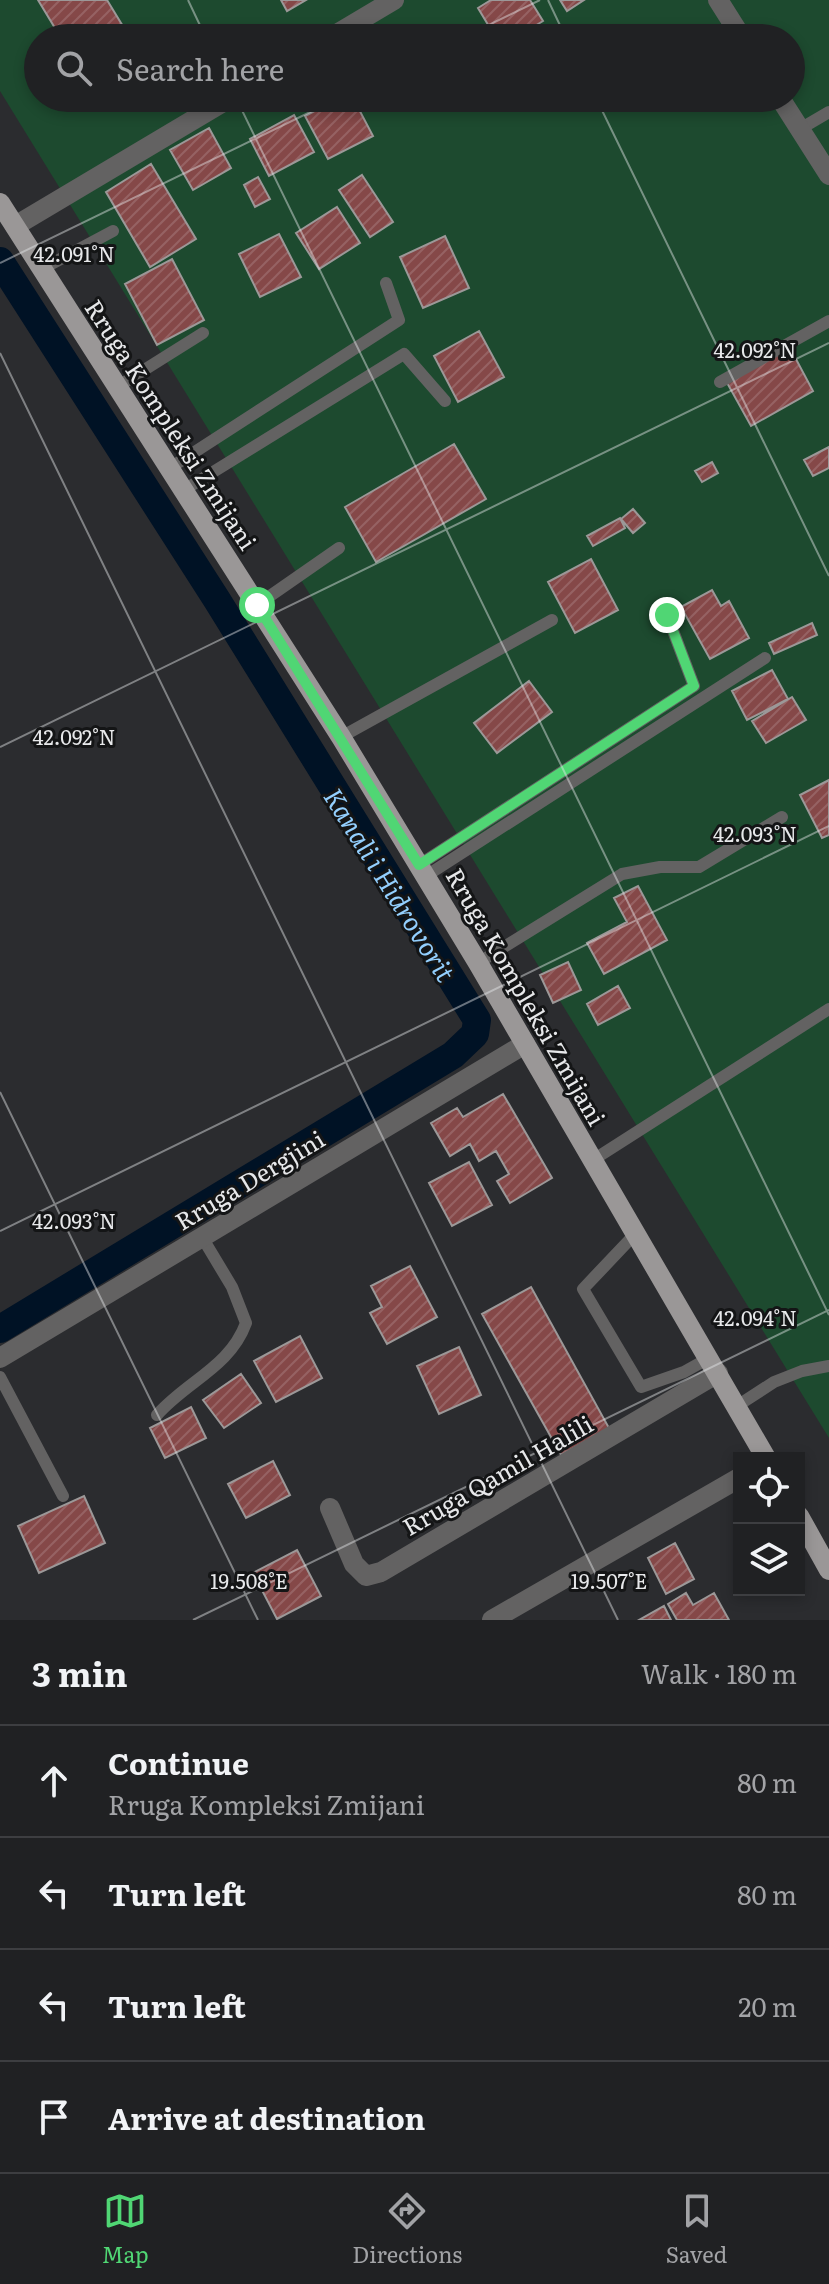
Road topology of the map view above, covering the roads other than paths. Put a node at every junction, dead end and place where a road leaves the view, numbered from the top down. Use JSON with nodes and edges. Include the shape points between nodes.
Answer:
{"nodes":[{"id":1,"x":394,"y":0,"type":"edge"},
{"id":2,"x":718,"y":0,"type":"edge"},
{"id":3,"x":354,"y":24,"type":"edge"},
{"id":4,"x":733,"y":24,"type":"edge"},
{"id":5,"x":206,"y":112,"type":"edge"},
{"id":6,"x":789,"y":112,"type":"edge"},
{"id":7,"x":829,"y":112,"type":"edge"},
{"id":8,"x":800,"y":129,"type":"junction"},
{"id":9,"x":823,"y":151,"type":"edge"},
{"id":10,"x":829,"y":175,"type":"edge"},
{"id":11,"x":0,"y":203,"type":"edge"},
{"id":12,"x":15,"y":226,"type":"junction"},
{"id":13,"x":113,"y":231,"type":"dead end"},
{"id":14,"x":42,"y":269,"type":"junction"},
{"id":15,"x":386,"y":283,"type":"dead end"},
{"id":16,"x":829,"y":321,"type":"edge"},
{"id":17,"x":203,"y":333,"type":"dead end"},
{"id":18,"x":720,"y":382,"type":"dead end"},
{"id":19,"x":117,"y":387,"type":"junction"},
{"id":20,"x":445,"y":401,"type":"dead end"},
{"id":21,"x":170,"y":468,"type":"junction"},
{"id":22,"x":184,"y":490,"type":"junction"},
{"id":23,"x":339,"y":548,"type":"dead end"},
{"id":24,"x":257,"y":605,"type":"junction"},
{"id":25,"x":667,"y":615,"type":"dead end"},
{"id":26,"x":552,"y":620,"type":"dead end"},
{"id":27,"x":765,"y":658,"type":"dead end"},
{"id":28,"x":341,"y":737,"type":"junction"},
{"id":29,"x":782,"y":817,"type":"dead end"},
{"id":30,"x":422,"y":870,"type":"junction"},
{"id":31,"x":478,"y":963,"type":"junction"},
{"id":32,"x":829,"y":1009,"type":"edge"},
{"id":33,"x":525,"y":1044,"type":"junction"},
{"id":34,"x":593,"y":1160,"type":"junction"},
{"id":35,"x":636,"y":1233,"type":"junction"},
{"id":36,"x":202,"y":1237,"type":"junction"},
{"id":37,"x":0,"y":1358,"type":"edge"},
{"id":38,"x":714,"y":1366,"type":"junction"},
{"id":39,"x":829,"y":1366,"type":"edge"},
{"id":40,"x":0,"y":1377,"type":"edge"},
{"id":41,"x":737,"y":1406,"type":"junction"},
{"id":42,"x":157,"y":1415,"type":"dead end"},
{"id":43,"x":763,"y":1452,"type":"edge"},
{"id":44,"x":733,"y":1481,"type":"edge"},
{"id":45,"x":63,"y":1496,"type":"dead end"},
{"id":46,"x":330,"y":1508,"type":"dead end"},
{"id":47,"x":803,"y":1524,"type":"edge"},
{"id":48,"x":829,"y":1570,"type":"edge"},
{"id":49,"x":492,"y":1620,"type":"edge"}],
"edges":[{"from":1,"to":3,"type":"street"},
{"from":2,"to":4,"type":"street"},
{"from":5,"to":12,"type":"street"},
{"from":6,"to":8,"type":"street"},
{"from":7,"to":8,"type":"lane"},
{"from":8,"to":9,"type":"street"},
{"from":9,"to":10,"type":"street"},
{"from":11,"to":12,"type":"main road","name":"Rruga Kompleksi Zmijani"},
{"from":12,"to":14,"type":"main road","name":"Rruga Kompleksi Zmijani"},
{"from":13,"to":14,"type":"lane"},
{"from":14,"to":19,"type":"main road","name":"Rruga Kompleksi Zmijani"},
{"from":15,"to":21,"type":"lane","via":[[399,320]]},
{"from":16,"to":18,"type":"lane"},
{"from":17,"to":19,"type":"lane"},
{"from":19,"to":21,"type":"main road","name":"Rruga Kompleksi Zmijani"},
{"from":20,"to":22,"type":"lane","via":[[404,354]]},
{"from":21,"to":22,"type":"main road","name":"Rruga Kompleksi Zmijani"},
{"from":22,"to":24,"type":"main road","name":"Rruga Kompleksi Zmijani"},
{"from":23,"to":24,"type":"lane"},
{"from":24,"to":28,"type":"main road","name":"Rruga Kompleksi Zmijani"},
{"from":25,"to":30,"type":"lane","via":[[694,686]]},
{"from":26,"to":28,"type":"lane"},
{"from":27,"to":30,"type":"lane"},
{"from":28,"to":30,"type":"main road","name":"Rruga Kompleksi Zmijani"},
{"from":29,"to":31,"type":"lane","via":[[699,867],[622,874]]},
{"from":30,"to":31,"type":"main road","name":"Rruga Kompleksi Zmijani"},
{"from":31,"to":33,"type":"main road","name":"Rruga Kompleksi Zmijani"},
{"from":32,"to":34,"type":"lane"},
{"from":33,"to":34,"type":"main road","name":"Rruga Kompleksi Zmijani"},
{"from":33,"to":36,"type":"street","name":"Rruga Dergjini"},
{"from":34,"to":35,"type":"main road","name":"Rruga Kompleksi Zmijani"},
{"from":35,"to":38,"type":"main road","name":"Rruga Kompleksi Zmijani"},
{"from":35,"to":38,"type":"lane","via":[[583,1289],[641,1387]]},
{"from":36,"to":37,"type":"street","name":"Rruga Dergjini"},
{"from":36,"to":42,"type":"lane","via":[[246,1323],[238,1345],[175,1394]]},
{"from":38,"to":41,"type":"main road","name":"Rruga Kompleksi Zmijani"},
{"from":38,"to":46,"type":"street","name":"Rruga Qamil Halili","via":[[381,1572],[366,1576],[354,1564]]},
{"from":39,"to":41,"type":"lane","via":[[774,1382]]},
{"from":40,"to":45,"type":"lane"},
{"from":41,"to":43,"type":"main road","name":"Rruga Kompleksi Zmijani"},
{"from":44,"to":49,"type":"street"},
{"from":47,"to":48,"type":"main road"}]}
